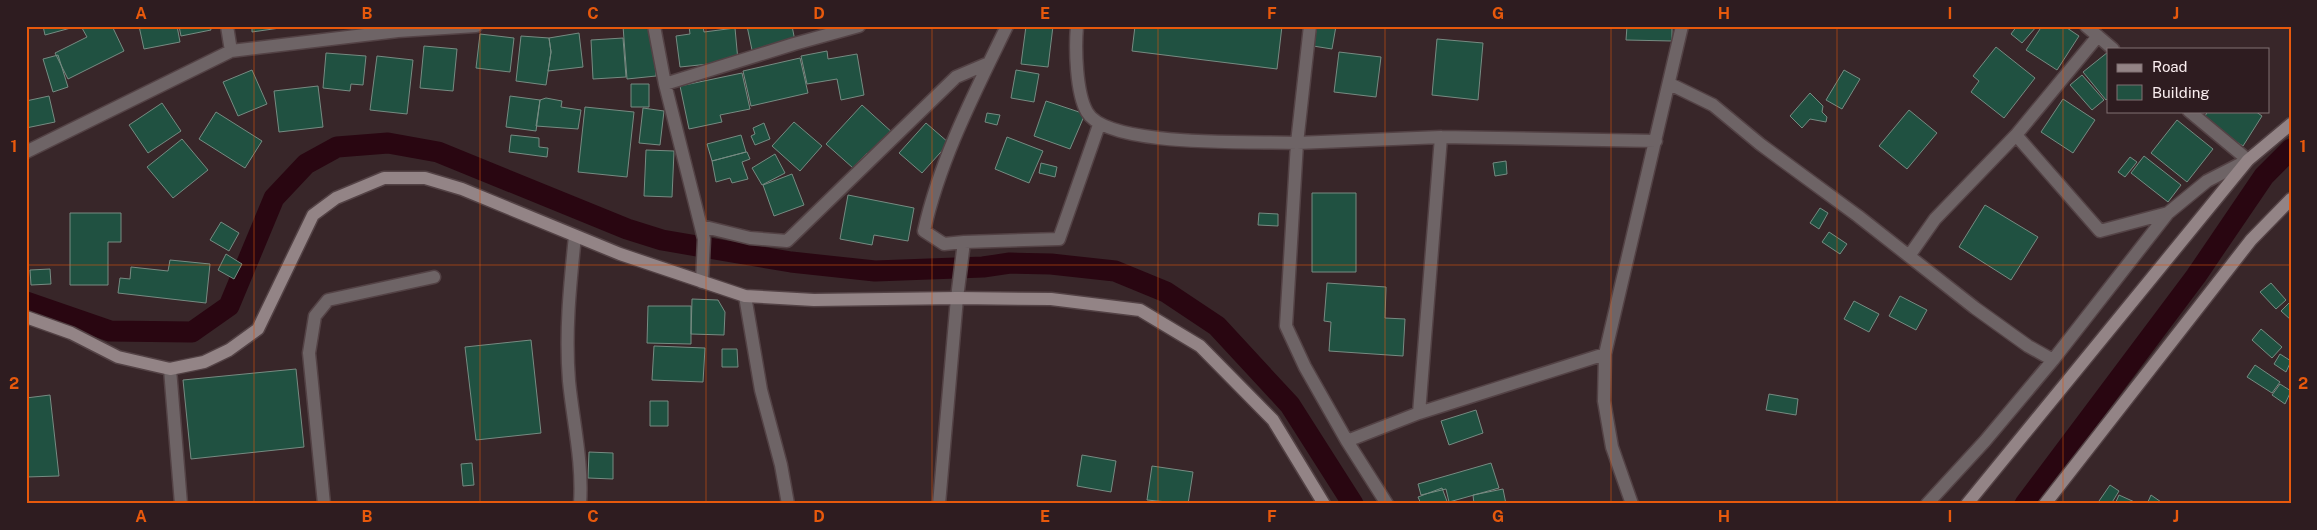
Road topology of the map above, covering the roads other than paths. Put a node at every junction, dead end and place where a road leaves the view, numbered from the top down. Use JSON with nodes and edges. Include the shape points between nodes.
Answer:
{"nodes":[{"id":1,"x":227,"y":26,"type":"edge"},
{"id":2,"x":476,"y":26,"type":"edge"},
{"id":3,"x":654,"y":26,"type":"edge"},
{"id":4,"x":859,"y":26,"type":"edge"},
{"id":5,"x":1006,"y":26,"type":"edge"},
{"id":6,"x":1077,"y":26,"type":"edge"},
{"id":7,"x":1310,"y":26,"type":"edge"},
{"id":8,"x":1682,"y":26,"type":"edge"},
{"id":9,"x":2086,"y":26,"type":"edge"},
{"id":10,"x":2098,"y":36,"type":"junction"},
{"id":11,"x":2112,"y":48,"type":"edge"},
{"id":12,"x":231,"y":51,"type":"junction"},
{"id":13,"x":988,"y":64,"type":"junction"},
{"id":14,"x":665,"y":84,"type":"junction"},
{"id":15,"x":1670,"y":84,"type":"junction"},
{"id":16,"x":2190,"y":112,"type":"edge"},
{"id":17,"x":2291,"y":124,"type":"edge"},
{"id":18,"x":1100,"y":125,"type":"junction"},
{"id":19,"x":2016,"y":135,"type":"junction"},
{"id":20,"x":1441,"y":137,"type":"junction"},
{"id":21,"x":1656,"y":141,"type":"junction"},
{"id":22,"x":1297,"y":143,"type":"junction"},
{"id":23,"x":26,"y":152,"type":"edge"},
{"id":24,"x":2248,"y":160,"type":"junction"},
{"id":25,"x":2291,"y":199,"type":"edge"},
{"id":26,"x":2168,"y":213,"type":"junction"},
{"id":27,"x":703,"y":233,"type":"junction"},
{"id":28,"x":575,"y":236,"type":"junction"},
{"id":29,"x":963,"y":247,"type":"junction"},
{"id":30,"x":1909,"y":256,"type":"junction"},
{"id":31,"x":434,"y":277,"type":"dead end"},
{"id":32,"x":702,"y":282,"type":"junction"},
{"id":33,"x":745,"y":296,"type":"junction"},
{"id":34,"x":957,"y":298,"type":"junction"},
{"id":35,"x":26,"y":317,"type":"edge"},
{"id":36,"x":1605,"y":354,"type":"junction"},
{"id":37,"x":2053,"y":360,"type":"junction"},
{"id":38,"x":170,"y":368,"type":"junction"},
{"id":39,"x":1419,"y":413,"type":"junction"},
{"id":40,"x":1347,"y":440,"type":"junction"},
{"id":41,"x":181,"y":504,"type":"edge"},
{"id":42,"x":324,"y":504,"type":"edge"},
{"id":43,"x":580,"y":504,"type":"edge"},
{"id":44,"x":788,"y":504,"type":"edge"},
{"id":45,"x":939,"y":504,"type":"edge"},
{"id":46,"x":1324,"y":504,"type":"edge"},
{"id":47,"x":1387,"y":504,"type":"edge"},
{"id":48,"x":1632,"y":504,"type":"edge"},
{"id":49,"x":1927,"y":504,"type":"edge"},
{"id":50,"x":1966,"y":504,"type":"edge"},
{"id":51,"x":2045,"y":504,"type":"edge"}],
"edges":[{"from":1,"to":12,"type":"street"},
{"from":2,"to":12,"type":"street","via":[[398,31]]},
{"from":3,"to":14,"type":"street"},
{"from":4,"to":14,"type":"street"},
{"from":5,"to":13,"type":"street"},
{"from":6,"to":18,"type":"street","via":[[1077,75],[1087,113]]},
{"from":7,"to":22,"type":"street"},
{"from":8,"to":15,"type":"street"},
{"from":9,"to":10,"type":"street"},
{"from":10,"to":11,"type":"street"},
{"from":10,"to":19,"type":"street"},
{"from":12,"to":23,"type":"street"},
{"from":13,"to":27,"type":"street","via":[[956,77],[787,240]]},
{"from":13,"to":29,"type":"street","via":[[933,193],[924,231],[944,244]]},
{"from":14,"to":27,"type":"street"},
{"from":15,"to":21,"type":"street"},
{"from":15,"to":30,"type":"street","via":[[1712,105]]},
{"from":16,"to":24,"type":"street"},
{"from":17,"to":24,"type":"street"},
{"from":18,"to":22,"type":"street","via":[[1126,135],[1150,139]]},
{"from":18,"to":29,"type":"street","via":[[1059,239]]},
{"from":19,"to":26,"type":"street","via":[[2100,231]]},
{"from":19,"to":30,"type":"street","via":[[1935,219]]},
{"from":20,"to":21,"type":"street"},
{"from":20,"to":22,"type":"street"},
{"from":20,"to":39,"type":"street"},
{"from":21,"to":36,"type":"street"},
{"from":22,"to":40,"type":"street","via":[[1286,326],[1305,367]]},
{"from":24,"to":26,"type":"street","via":[[2207,181]]},
{"from":24,"to":50,"type":"street"},
{"from":25,"to":51,"type":"street","via":[[2251,240]]},
{"from":26,"to":37,"type":"street"},
{"from":27,"to":32,"type":"street"},
{"from":28,"to":32,"type":"street"},
{"from":28,"to":38,"type":"street","via":[[462,189],[425,178],[384,178],[336,198],[313,215],[258,329],[229,350],[204,362]]},
{"from":28,"to":43,"type":"street","via":[[567,348],[580,466]]},
{"from":29,"to":34,"type":"street"},
{"from":30,"to":37,"type":"street","via":[[1975,308]]},
{"from":31,"to":42,"type":"street","via":[[328,300],[315,316],[308,353]]},
{"from":32,"to":33,"type":"street"},
{"from":33,"to":34,"type":"street","via":[[814,300]]},
{"from":33,"to":44,"type":"street","via":[[761,390]]},
{"from":34,"to":45,"type":"street"},
{"from":34,"to":46,"type":"street","via":[[1051,299],[1140,310],[1200,346],[1273,420]]},
{"from":35,"to":38,"type":"street","via":[[71,333],[118,358]]},
{"from":36,"to":39,"type":"street"},
{"from":36,"to":48,"type":"street","via":[[1604,401],[1612,447]]},
{"from":37,"to":49,"type":"street"},
{"from":38,"to":41,"type":"street"},
{"from":39,"to":40,"type":"street"},
{"from":40,"to":47,"type":"street"}]}
